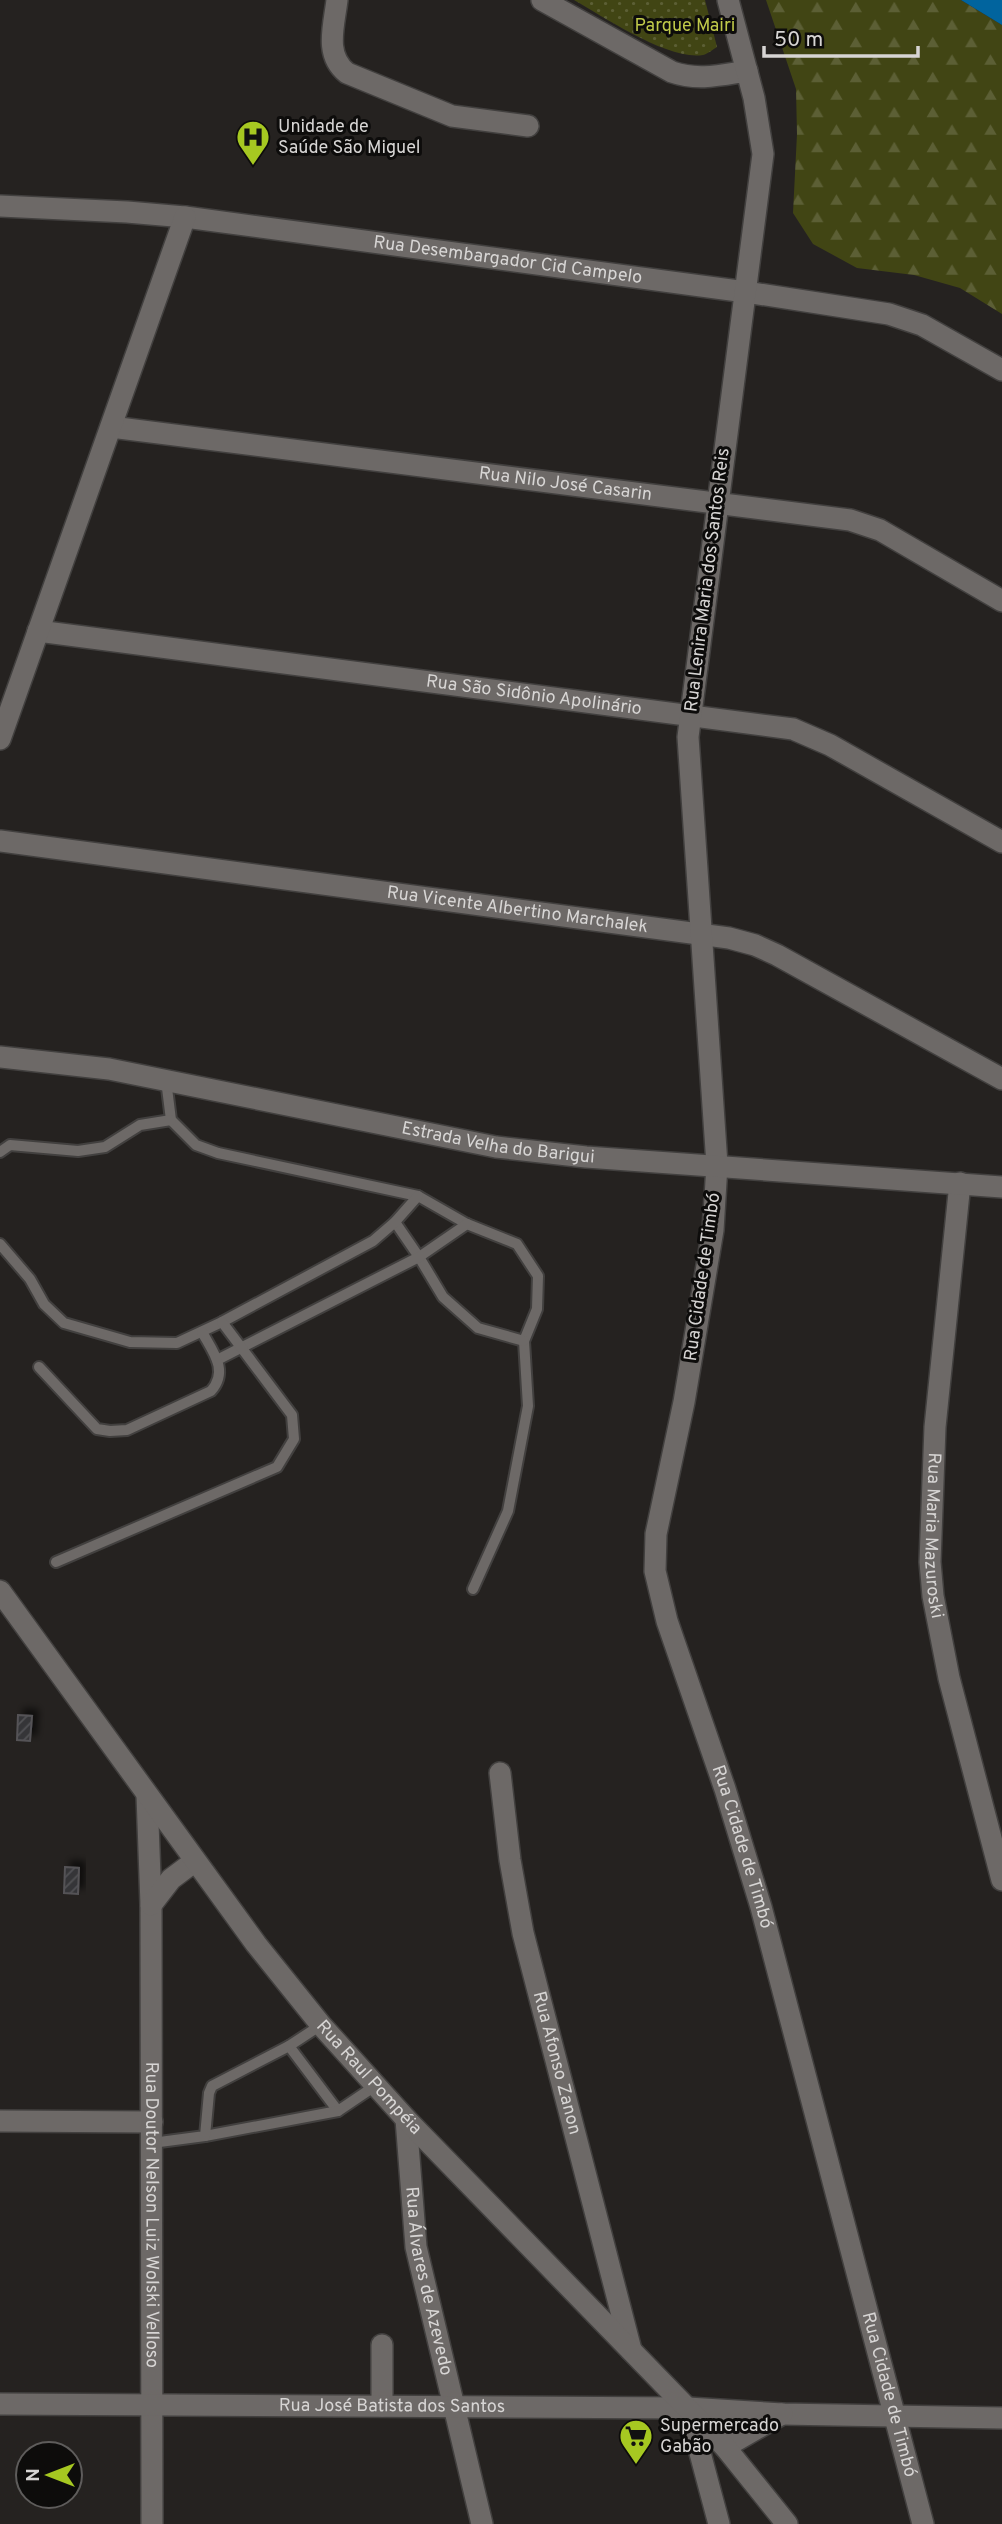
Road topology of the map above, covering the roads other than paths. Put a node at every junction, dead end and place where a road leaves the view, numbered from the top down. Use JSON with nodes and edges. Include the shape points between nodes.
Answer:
{"nodes":[{"id":1,"x":337,"y":0,"type":"edge"},
{"id":2,"x":542,"y":0,"type":"edge"},
{"id":3,"x":728,"y":0,"type":"edge"},
{"id":4,"x":747,"y":71,"type":"junction"},
{"id":5,"x":528,"y":126,"type":"dead end"},
{"id":6,"x":0,"y":206,"type":"edge"},
{"id":7,"x":185,"y":217,"type":"junction"},
{"id":8,"x":746,"y":292,"type":"junction"},
{"id":9,"x":1002,"y":370,"type":"edge"},
{"id":10,"x":111,"y":427,"type":"junction"},
{"id":11,"x":718,"y":504,"type":"junction"},
{"id":12,"x":1002,"y":601,"type":"edge"},
{"id":13,"x":38,"y":631,"type":"junction"},
{"id":14,"x":691,"y":715,"type":"junction"},
{"id":15,"x":0,"y":739,"type":"edge"},
{"id":16,"x":0,"y":841,"type":"edge"},
{"id":17,"x":1002,"y":842,"type":"edge"},
{"id":18,"x":701,"y":934,"type":"junction"},
{"id":19,"x":0,"y":1057,"type":"edge"},
{"id":20,"x":1002,"y":1079,"type":"edge"},
{"id":21,"x":166,"y":1080,"type":"junction"},
{"id":22,"x":171,"y":1120,"type":"junction"},
{"id":23,"x":0,"y":1152,"type":"edge"},
{"id":24,"x":717,"y":1165,"type":"junction"},
{"id":25,"x":960,"y":1183,"type":"junction"},
{"id":26,"x":1002,"y":1187,"type":"edge"},
{"id":27,"x":418,"y":1196,"type":"junction"},
{"id":28,"x":395,"y":1223,"type":"junction"},
{"id":29,"x":467,"y":1224,"type":"junction"},
{"id":30,"x":0,"y":1244,"type":"edge"},
{"id":31,"x":419,"y":1257,"type":"junction"},
{"id":32,"x":222,"y":1322,"type":"junction"},
{"id":33,"x":202,"y":1332,"type":"junction"},
{"id":34,"x":524,"y":1341,"type":"junction"},
{"id":35,"x":241,"y":1347,"type":"junction"},
{"id":36,"x":217,"y":1360,"type":"junction"},
{"id":37,"x":39,"y":1367,"type":"dead end"},
{"id":38,"x":56,"y":1562,"type":"dead end"},
{"id":39,"x":473,"y":1589,"type":"dead end"},
{"id":40,"x":0,"y":1591,"type":"edge"},
{"id":41,"x":500,"y":1773,"type":"dead end"},
{"id":42,"x":147,"y":1795,"type":"junction"},
{"id":43,"x":195,"y":1861,"type":"junction"},
{"id":44,"x":1002,"y":1880,"type":"edge"},
{"id":45,"x":151,"y":1905,"type":"junction"},
{"id":46,"x":321,"y":2025,"type":"junction"},
{"id":47,"x":289,"y":2046,"type":"junction"},
{"id":48,"x":375,"y":2086,"type":"junction"},
{"id":49,"x":338,"y":2111,"type":"junction"},
{"id":50,"x":406,"y":2119,"type":"junction"},
{"id":51,"x":0,"y":2121,"type":"edge"},
{"id":52,"x":152,"y":2132,"type":"junction"},
{"id":53,"x":205,"y":2136,"type":"junction"},
{"id":54,"x":382,"y":2346,"type":"dead end"},
{"id":55,"x":631,"y":2350,"type":"junction"},
{"id":56,"x":0,"y":2404,"type":"edge"},
{"id":57,"x":152,"y":2405,"type":"junction"},
{"id":58,"x":382,"y":2406,"type":"junction"},
{"id":59,"x":453,"y":2406,"type":"junction"},
{"id":60,"x":688,"y":2408,"type":"junction"},
{"id":61,"x":782,"y":2414,"type":"junction"},
{"id":62,"x":895,"y":2417,"type":"junction"},
{"id":63,"x":1002,"y":2418,"type":"edge"},
{"id":64,"x":725,"y":2448,"type":"junction"},
{"id":65,"x":152,"y":2524,"type":"edge"},
{"id":66,"x":482,"y":2524,"type":"edge"},
{"id":67,"x":719,"y":2524,"type":"edge"},
{"id":68,"x":787,"y":2524,"type":"edge"},
{"id":69,"x":923,"y":2524,"type":"edge"}],
"edges":[{"from":1,"to":5,"type":"street","via":[[333,56],[348,73],[452,116]]},
{"from":2,"to":4,"type":"street","via":[[687,77]]},
{"from":3,"to":4,"type":"street","name":"Rua Lenira Maria dos Santos Reis"},
{"from":4,"to":8,"type":"street","name":"Rua Lenira Maria dos Santos Reis","via":[[762,154]]},
{"from":6,"to":7,"type":"street","name":"Rua Desembargador Cid Campelo"},
{"from":7,"to":8,"type":"street","name":"Rua Desembargador Cid Campelo"},
{"from":7,"to":10,"type":"street"},
{"from":8,"to":9,"type":"street","name":"Rua Desembargador Cid Campelo","via":[[905,318]]},
{"from":8,"to":11,"type":"street","name":"Rua Lenira Maria dos Santos Reis"},
{"from":10,"to":11,"type":"street","name":"Rua Nilo José Casarin"},
{"from":10,"to":13,"type":"street"},
{"from":11,"to":12,"type":"street","name":"Rua Nilo José Casarin","via":[[867,525]]},
{"from":11,"to":14,"type":"street","name":"Rua Lenira Maria dos Santos Reis"},
{"from":13,"to":14,"type":"street","name":"Rua São Sidônio Apolinário"},
{"from":13,"to":15,"type":"street"},
{"from":14,"to":17,"type":"street","name":"Rua São Sidônio Apolinário","via":[[771,725],[813,737]]},
{"from":14,"to":18,"type":"street","name":"Rua Lenira Maria dos Santos Reis","via":[[688,753]]},
{"from":16,"to":18,"type":"street","name":"Rua Vicente Albertino Marchalek"},
{"from":18,"to":20,"type":"street","name":"Rua Vicente Albertino Marchalek","via":[[755,945],[777,955]]},
{"from":18,"to":24,"type":"street","name":"Rua Lenira Maria dos Santos Reis"},
{"from":19,"to":21,"type":"street","name":"Estrada Velha do Barigui"},
{"from":21,"to":22,"type":"lane"},
{"from":21,"to":24,"type":"street","name":"Estrada Velha do Barigui","via":[[496,1147]]},
{"from":22,"to":23,"type":"lane","via":[[140,1125],[105,1147],[78,1151],[10,1145]]},
{"from":22,"to":27,"type":"lane","via":[[196,1145],[218,1153]]},
{"from":24,"to":25,"type":"street","name":"Estrada Velha do Barigui"},
{"from":24,"to":62,"type":"street","name":"Rua Cidade de Timbó","via":[[709,1257],[656,1534],[655,1571],[667,1621],[761,1906]]},
{"from":25,"to":26,"type":"street","name":"Estrada Velha do Barigui"},
{"from":25,"to":44,"type":"street","name":"Rua Maria Mazuroski","via":[[935,1427],[930,1562],[947,1668]]},
{"from":27,"to":28,"type":"lane"},
{"from":27,"to":29,"type":"lane"},
{"from":28,"to":31,"type":"lane"},
{"from":28,"to":32,"type":"lane","via":[[373,1241]]},
{"from":29,"to":31,"type":"lane"},
{"from":29,"to":34,"type":"lane","via":[[517,1244],[538,1276],[537,1309]]},
{"from":30,"to":33,"type":"lane","via":[[44,1304],[64,1323],[130,1342],[177,1343]]},
{"from":31,"to":34,"type":"lane","via":[[443,1297],[478,1328]]},
{"from":31,"to":35,"type":"lane"},
{"from":32,"to":33,"type":"lane"},
{"from":32,"to":35,"type":"lane"},
{"from":33,"to":36,"type":"lane"},
{"from":34,"to":39,"type":"lane","via":[[528,1406],[508,1511]]},
{"from":35,"to":36,"type":"lane"},
{"from":35,"to":38,"type":"lane","via":[[292,1415],[294,1439],[276,1467]]},
{"from":36,"to":37,"type":"lane","via":[[220,1376],[211,1391],[127,1430],[110,1431],[97,1429]]},
{"from":40,"to":42,"type":"street","name":"Rua Raul Pompéia"},
{"from":41,"to":55,"type":"street","name":"Rua Afonso Zanon","via":[[523,1933]]},
{"from":42,"to":43,"type":"street","name":"Rua Raul Pompéia"},
{"from":42,"to":45,"type":"street","name":"Rua Doutor Nelson Luiz Wolski Velloso"},
{"from":43,"to":45,"type":"street","via":[[171,1879]]},
{"from":43,"to":46,"type":"street","name":"Rua Raul Pompéia"},
{"from":45,"to":52,"type":"street","name":"Rua Doutor Nelson Luiz Wolski Velloso"},
{"from":46,"to":47,"type":"lane"},
{"from":46,"to":48,"type":"street","name":"Rua Raul Pompéia"},
{"from":47,"to":49,"type":"lane"},
{"from":47,"to":53,"type":"lane","via":[[212,2086]]},
{"from":48,"to":49,"type":"lane"},
{"from":48,"to":50,"type":"street","name":"Rua Raul Pompéia"},
{"from":49,"to":53,"type":"lane"},
{"from":50,"to":55,"type":"street","name":"Rua Raul Pompéia"},
{"from":50,"to":59,"type":"street","name":"Rua Álvares de Azevedo","via":[[416,2247]]},
{"from":51,"to":52,"type":"street"},
{"from":52,"to":53,"type":"lane"},
{"from":52,"to":57,"type":"street","name":"Rua Doutor Nelson Luiz Wolski Velloso"},
{"from":54,"to":58,"type":"street"},
{"from":55,"to":60,"type":"street","name":"Rua Raul Pompéia"},
{"from":56,"to":57,"type":"street","name":"Rua José Batista dos Santos"},
{"from":57,"to":58,"type":"street","name":"Rua José Batista dos Santos"},
{"from":57,"to":65,"type":"street","name":"Rua Doutor Nelson Luiz Wolski Velloso"},
{"from":58,"to":59,"type":"street","name":"Rua José Batista dos Santos"},
{"from":59,"to":60,"type":"street","name":"Rua José Batista dos Santos"},
{"from":59,"to":66,"type":"street","name":"Rua Álvares de Azevedo"},
{"from":60,"to":61,"type":"street","name":"Rua José Batista dos Santos"},
{"from":60,"to":64,"type":"street","name":"Rua Raul Pompéia"},
{"from":60,"to":67,"type":"street"},
{"from":61,"to":62,"type":"street","name":"Rua José Batista dos Santos"},
{"from":61,"to":64,"type":"street"},
{"from":62,"to":63,"type":"street","name":"Rua José Batista dos Santos"},
{"from":62,"to":69,"type":"street","name":"Rua Cidade de Timbó"},
{"from":64,"to":68,"type":"street","name":"Rua Raul Pompéia"}]}
